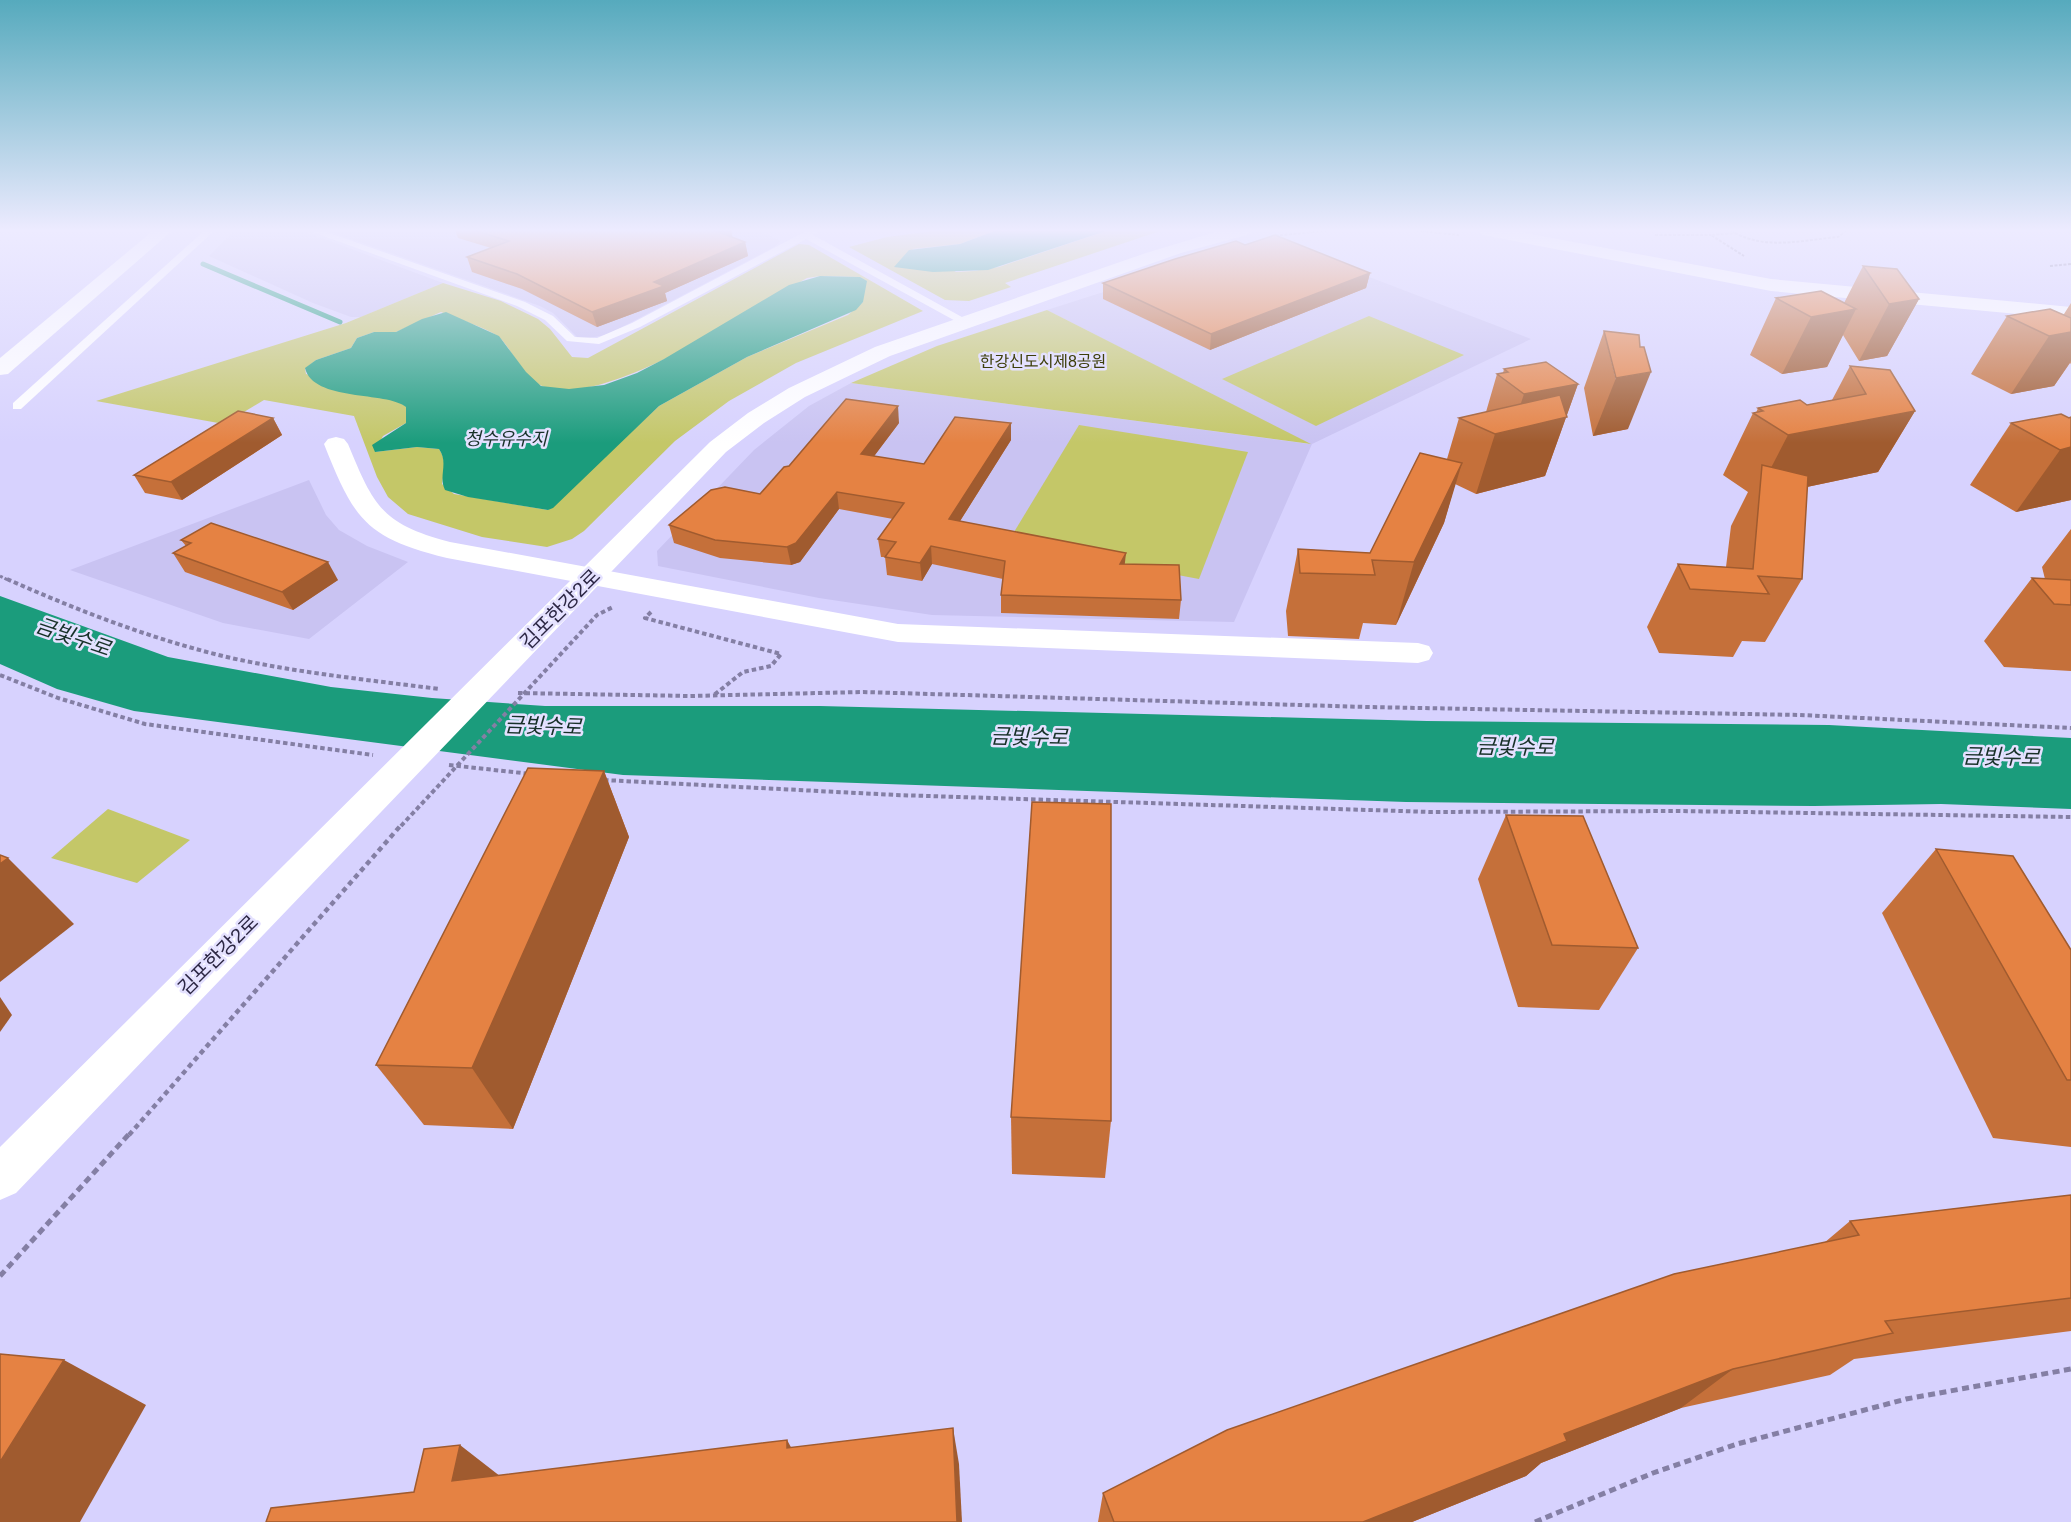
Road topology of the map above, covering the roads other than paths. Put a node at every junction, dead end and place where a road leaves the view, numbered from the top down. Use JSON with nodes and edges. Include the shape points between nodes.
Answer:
{"nodes":[{"id":1,"x":80,"y":301,"type":"edge"},
{"id":2,"x":132,"y":301,"type":"edge"},
{"id":3,"x":513,"y":301,"type":"edge"},
{"id":4,"x":681,"y":301,"type":"edge"},
{"id":5,"x":929,"y":301,"type":"edge"},
{"id":6,"x":1029,"y":301,"type":"edge"},
{"id":7,"x":1943,"y":301,"type":"edge"},
{"id":8,"x":2071,"y":313,"type":"edge"},
{"id":9,"x":965,"y":322,"type":"junction"},
{"id":10,"x":0,"y":369,"type":"edge"},
{"id":11,"x":17,"y":406,"type":"dead end"},
{"id":12,"x":336,"y":444,"type":"dead end"},
{"id":13,"x":593,"y":576,"type":"junction"},
{"id":14,"x":1418,"y":653,"type":"dead end"},
{"id":15,"x":0,"y":1178,"type":"edge"}],
"edges":[{"from":1,"to":10,"type":"street"},
{"from":2,"to":11,"type":"lane"},
{"from":3,"to":4,"type":"lane","via":[[549,318],[571,339],[589,342],[609,338]]},
{"from":5,"to":9,"type":"lane"},
{"from":6,"to":9,"type":"street","name":"김포한강2로"},
{"from":7,"to":8,"type":"street"},
{"from":9,"to":13,"type":"street","name":"김포한강2로","via":[[856,362],[757,416],[718,447]]},
{"from":12,"to":13,"type":"street","via":[[362,506],[397,535],[447,550]]},
{"from":13,"to":14,"type":"street","via":[[905,634]]},
{"from":13,"to":15,"type":"street","name":"김포한강2로","via":[[501,684],[385,770]]}]}
